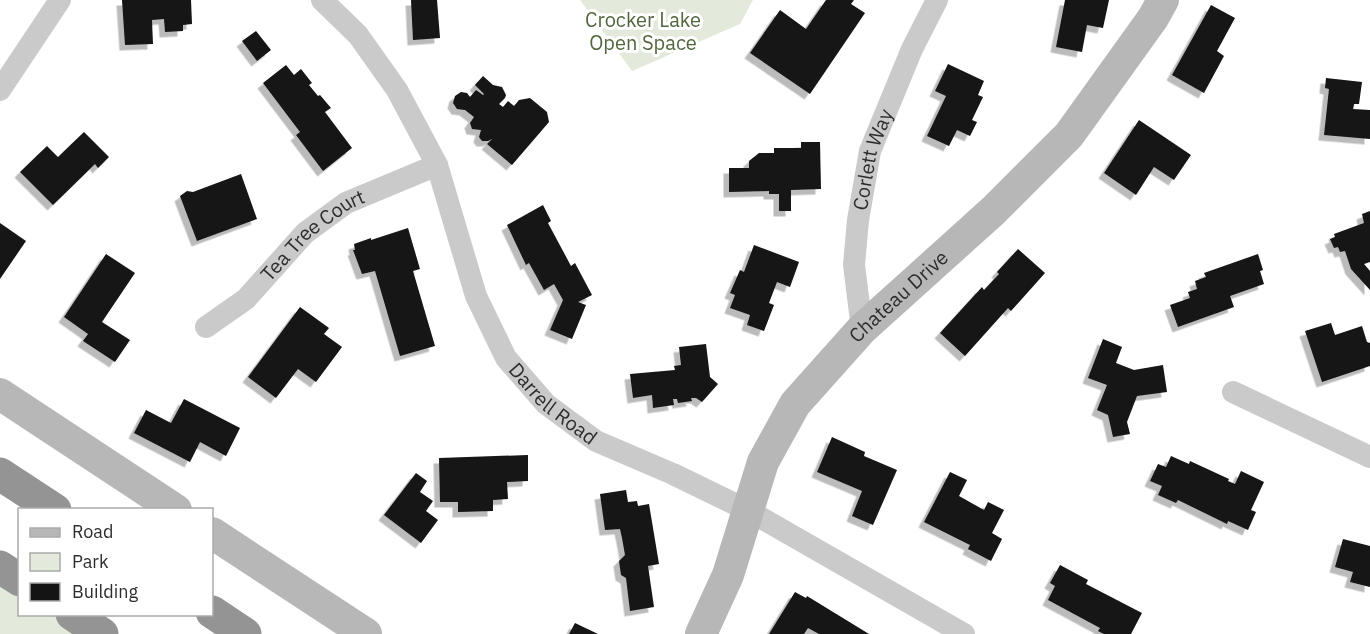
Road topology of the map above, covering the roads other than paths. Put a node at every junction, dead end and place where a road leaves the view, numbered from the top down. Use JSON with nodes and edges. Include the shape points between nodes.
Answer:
{"nodes":[{"id":1,"x":60,"y":0,"type":"edge"},
{"id":2,"x":322,"y":0,"type":"edge"},
{"id":3,"x":937,"y":0,"type":"edge"},
{"id":4,"x":1163,"y":0,"type":"edge"},
{"id":5,"x":0,"y":90,"type":"edge"},
{"id":6,"x":437,"y":165,"type":"junction"},
{"id":7,"x":206,"y":327,"type":"dead end"},
{"id":8,"x":862,"y":329,"type":"junction"},
{"id":9,"x":1233,"y":392,"type":"dead end"},
{"id":10,"x":0,"y":394,"type":"edge"},
{"id":11,"x":1370,"y":457,"type":"edge"},
{"id":12,"x":0,"y":474,"type":"edge"},
{"id":13,"x":52,"y":508,"type":"edge"},
{"id":14,"x":173,"y":508,"type":"edge"},
{"id":15,"x":749,"y":511,"type":"junction"},
{"id":16,"x":213,"y":533,"type":"edge"},
{"id":17,"x":0,"y":567,"type":"edge"},
{"id":18,"x":18,"y":579,"type":"edge"},
{"id":19,"x":213,"y":613,"type":"edge"},
{"id":20,"x":74,"y":616,"type":"edge"},
{"id":21,"x":102,"y":634,"type":"edge"},
{"id":22,"x":245,"y":634,"type":"edge"},
{"id":23,"x":366,"y":634,"type":"edge"},
{"id":24,"x":701,"y":634,"type":"edge"},
{"id":25,"x":964,"y":634,"type":"edge"}],
"edges":[{"from":1,"to":5,"type":"street"},
{"from":2,"to":6,"type":"street","name":"Darrell Road","via":[[358,35],[397,90]]},
{"from":3,"to":8,"type":"street","name":"Corlett Way","via":[[870,151],[854,265]]},
{"from":4,"to":8,"type":"street","name":"Chateau Drive","via":[[1069,135],[993,211]]},
{"from":6,"to":7,"type":"street","name":"Tea Tree Court","via":[[346,203],[305,233],[246,299]]},
{"from":6,"to":15,"type":"street","name":"Darrell Road","via":[[476,296],[506,358],[546,404],[596,441]]},
{"from":8,"to":15,"type":"street","name":"Chateau Drive","via":[[795,404],[764,462]]},
{"from":9,"to":11,"type":"street"},
{"from":10,"to":14,"type":"street"},
{"from":12,"to":13,"type":"highway"},
{"from":15,"to":24,"type":"street","name":"Chateau Drive","via":[[728,575]]},
{"from":15,"to":25,"type":"street","name":"Darrell Road"},
{"from":16,"to":23,"type":"street"},
{"from":17,"to":18,"type":"highway"},
{"from":19,"to":22,"type":"highway"},
{"from":20,"to":21,"type":"highway"}]}
